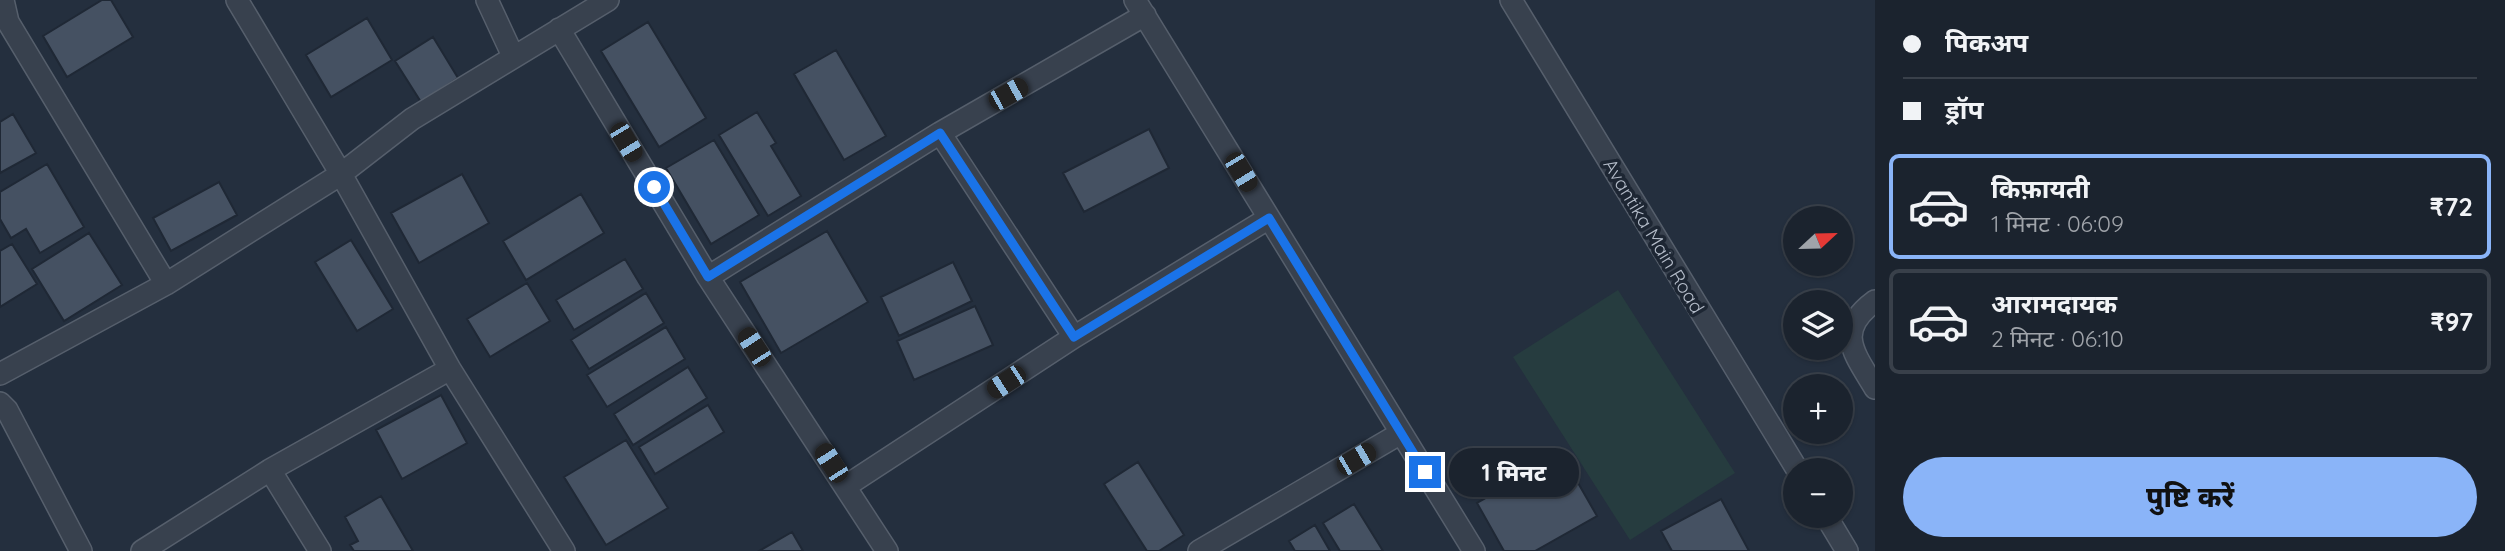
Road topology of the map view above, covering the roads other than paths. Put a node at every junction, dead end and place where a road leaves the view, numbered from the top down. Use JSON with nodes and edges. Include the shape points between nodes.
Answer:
{"nodes":[{"id":1,"x":3,"y":0,"type":"edge"},
{"id":2,"x":237,"y":0,"type":"edge"},
{"id":3,"x":487,"y":0,"type":"edge"},
{"id":4,"x":608,"y":0,"type":"edge"},
{"id":5,"x":1511,"y":0,"type":"edge"},
{"id":6,"x":1140,"y":8,"type":"edge"},
{"id":7,"x":559,"y":29,"type":"junction"},
{"id":8,"x":513,"y":56,"type":"junction"},
{"id":9,"x":940,"y":133,"type":"junction"},
{"id":10,"x":341,"y":174,"type":"junction"},
{"id":11,"x":1269,"y":218,"type":"junction"},
{"id":12,"x":708,"y":277,"type":"junction"},
{"id":13,"x":166,"y":284,"type":"junction"},
{"id":14,"x":1875,"y":301,"type":"edge"},
{"id":15,"x":1074,"y":337,"type":"junction"},
{"id":16,"x":450,"y":369,"type":"junction"},
{"id":17,"x":0,"y":374,"type":"edge"},
{"id":18,"x":1875,"y":388,"type":"edge"},
{"id":19,"x":0,"y":403,"type":"edge"},
{"id":20,"x":1401,"y":433,"type":"junction"},
{"id":21,"x":1790,"y":458,"type":"edge"},
{"id":22,"x":270,"y":470,"type":"junction"},
{"id":23,"x":846,"y":486,"type":"junction"},
{"id":24,"x":1833,"y":528,"type":"edge"},
{"id":25,"x":81,"y":551,"type":"edge"},
{"id":26,"x":142,"y":551,"type":"edge"},
{"id":27,"x":320,"y":551,"type":"edge"},
{"id":28,"x":564,"y":551,"type":"edge"},
{"id":29,"x":887,"y":551,"type":"edge"},
{"id":30,"x":1199,"y":551,"type":"edge"},
{"id":31,"x":1474,"y":551,"type":"edge"},
{"id":32,"x":1847,"y":551,"type":"edge"}],
"edges":[{"from":1,"to":13,"type":"street","via":[[8,22]]},
{"from":2,"to":10,"type":"street"},
{"from":3,"to":8,"type":"street"},
{"from":4,"to":7,"type":"street"},
{"from":5,"to":21,"type":"street","name":"Avantika Main Road"},
{"from":6,"to":9,"type":"street"},
{"from":6,"to":11,"type":"street"},
{"from":7,"to":8,"type":"street"},
{"from":7,"to":12,"type":"street"},
{"from":8,"to":10,"type":"street","via":[[412,119]]},
{"from":9,"to":12,"type":"street"},
{"from":9,"to":15,"type":"street"},
{"from":10,"to":13,"type":"street"},
{"from":10,"to":16,"type":"street"},
{"from":11,"to":15,"type":"street"},
{"from":11,"to":20,"type":"street"},
{"from":12,"to":23,"type":"street"},
{"from":13,"to":17,"type":"street"},
{"from":14,"to":18,"type":"street","via":[[1854,320],[1851,335],[1853,351]]},
{"from":15,"to":23,"type":"street"},
{"from":16,"to":22,"type":"street"},
{"from":16,"to":28,"type":"street"},
{"from":19,"to":25,"type":"street"},
{"from":20,"to":30,"type":"street"},
{"from":20,"to":31,"type":"street"},
{"from":22,"to":26,"type":"street"},
{"from":22,"to":27,"type":"street"},
{"from":23,"to":29,"type":"street"},
{"from":24,"to":32,"type":"street"}]}
